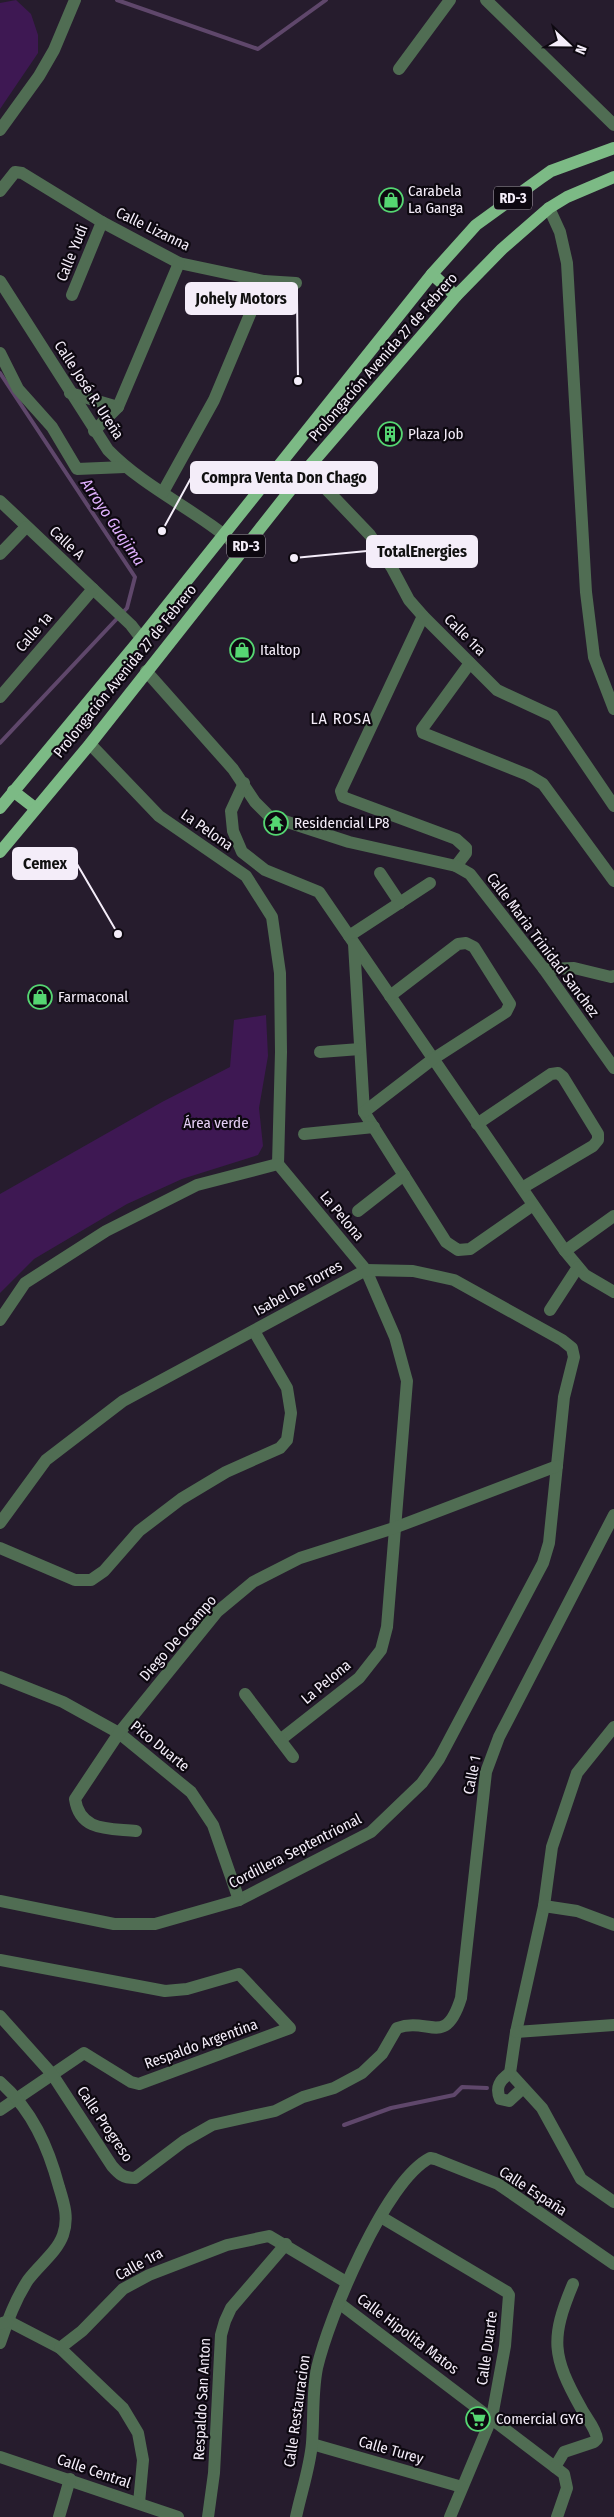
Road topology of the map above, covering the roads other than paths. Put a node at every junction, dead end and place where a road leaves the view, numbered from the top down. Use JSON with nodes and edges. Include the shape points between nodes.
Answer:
{"nodes":[{"id":1,"x":75,"y":0,"type":"edge"},
{"id":2,"x":450,"y":0,"type":"edge"},
{"id":3,"x":486,"y":0,"type":"edge"},
{"id":4,"x":399,"y":69,"type":"dead end"},
{"id":5,"x":614,"y":125,"type":"edge"},
{"id":6,"x":0,"y":130,"type":"edge"},
{"id":7,"x":614,"y":148,"type":"edge"},
{"id":8,"x":614,"y":177,"type":"edge"},
{"id":9,"x":0,"y":191,"type":"edge"},
{"id":10,"x":549,"y":208,"type":"junction"},
{"id":11,"x":102,"y":222,"type":"junction"},
{"id":12,"x":179,"y":263,"type":"junction"},
{"id":13,"x":432,"y":274,"type":"junction"},
{"id":14,"x":0,"y":281,"type":"edge"},
{"id":15,"x":264,"y":281,"type":"junction"},
{"id":16,"x":296,"y":284,"type":"dead end"},
{"id":17,"x":72,"y":295,"type":"dead end"},
{"id":18,"x":456,"y":296,"type":"junction"},
{"id":19,"x":0,"y":353,"type":"edge"},
{"id":20,"x":70,"y":393,"type":"junction"},
{"id":21,"x":118,"y":407,"type":"junction"},
{"id":22,"x":94,"y":431,"type":"junction"},
{"id":23,"x":125,"y":467,"type":"junction"},
{"id":24,"x":307,"y":469,"type":"junction"},
{"id":25,"x":163,"y":492,"type":"junction"},
{"id":26,"x":0,"y":501,"type":"edge"},
{"id":27,"x":26,"y":527,"type":"junction"},
{"id":28,"x":223,"y":533,"type":"junction"},
{"id":29,"x":242,"y":550,"type":"junction"},
{"id":30,"x":0,"y":554,"type":"edge"},
{"id":31,"x":93,"y":589,"type":"junction"},
{"id":32,"x":423,"y":616,"type":"junction"},
{"id":33,"x":141,"y":638,"type":"junction"},
{"id":34,"x":470,"y":663,"type":"junction"},
{"id":35,"x":146,"y":672,"type":"junction"},
{"id":36,"x":0,"y":697,"type":"edge"},
{"id":37,"x":614,"y":710,"type":"edge"},
{"id":38,"x":90,"y":744,"type":"junction"},
{"id":39,"x":244,"y":783,"type":"junction"},
{"id":40,"x":13,"y":791,"type":"junction"},
{"id":41,"x":614,"y":806,"type":"edge"},
{"id":42,"x":0,"y":808,"type":"edge"},
{"id":43,"x":34,"y":808,"type":"junction"},
{"id":44,"x":0,"y":852,"type":"edge"},
{"id":45,"x":456,"y":866,"type":"junction"},
{"id":46,"x":380,"y":873,"type":"dead end"},
{"id":47,"x":614,"y":881,"type":"edge"},
{"id":48,"x":430,"y":883,"type":"dead end"},
{"id":49,"x":400,"y":903,"type":"junction"},
{"id":50,"x":351,"y":940,"type":"junction"},
{"id":51,"x":544,"y":969,"type":"junction"},
{"id":52,"x":613,"y":977,"type":"edge"},
{"id":53,"x":390,"y":996,"type":"junction"},
{"id":54,"x":360,"y":1049,"type":"junction"},
{"id":55,"x":320,"y":1052,"type":"dead end"},
{"id":56,"x":433,"y":1059,"type":"junction"},
{"id":57,"x":614,"y":1068,"type":"edge"},
{"id":58,"x":364,"y":1112,"type":"junction"},
{"id":59,"x":477,"y":1124,"type":"junction"},
{"id":60,"x":374,"y":1127,"type":"junction"},
{"id":61,"x":304,"y":1134,"type":"dead end"},
{"id":62,"x":278,"y":1164,"type":"junction"},
{"id":63,"x":404,"y":1175,"type":"junction"},
{"id":64,"x":522,"y":1188,"type":"junction"},
{"id":65,"x":533,"y":1205,"type":"junction"},
{"id":66,"x":358,"y":1211,"type":"dead end"},
{"id":67,"x":614,"y":1216,"type":"edge"},
{"id":68,"x":565,"y":1251,"type":"junction"},
{"id":69,"x":578,"y":1267,"type":"junction"},
{"id":70,"x":366,"y":1270,"type":"junction"},
{"id":71,"x":614,"y":1292,"type":"edge"},
{"id":72,"x":550,"y":1310,"type":"dead end"},
{"id":73,"x":0,"y":1320,"type":"edge"},
{"id":74,"x":254,"y":1330,"type":"junction"},
{"id":75,"x":557,"y":1466,"type":"junction"},
{"id":76,"x":614,"y":1515,"type":"edge"},
{"id":77,"x":0,"y":1523,"type":"edge"},
{"id":78,"x":394,"y":1528,"type":"junction"},
{"id":79,"x":0,"y":1548,"type":"edge"},
{"id":80,"x":0,"y":1677,"type":"edge"},
{"id":81,"x":245,"y":1694,"type":"dead end"},
{"id":82,"x":614,"y":1727,"type":"edge"},
{"id":83,"x":119,"y":1733,"type":"junction"},
{"id":84,"x":614,"y":1737,"type":"edge"},
{"id":85,"x":280,"y":1740,"type":"junction"},
{"id":86,"x":601,"y":1746,"type":"junction"},
{"id":87,"x":293,"y":1757,"type":"dead end"},
{"id":88,"x":136,"y":1831,"type":"dead end"},
{"id":89,"x":240,"y":1900,"type":"junction"},
{"id":90,"x":0,"y":1901,"type":"edge"},
{"id":91,"x":544,"y":1906,"type":"junction"},
{"id":92,"x":614,"y":1925,"type":"edge"},
{"id":93,"x":0,"y":1960,"type":"edge"},
{"id":94,"x":0,"y":2016,"type":"edge"},
{"id":95,"x":407,"y":2024,"type":"joint"},
{"id":96,"x":614,"y":2025,"type":"edge"},
{"id":97,"x":516,"y":2032,"type":"junction"},
{"id":98,"x":510,"y":2073,"type":"junction"},
{"id":99,"x":52,"y":2074,"type":"junction"},
{"id":100,"x":0,"y":2082,"type":"edge"},
{"id":101,"x":523,"y":2088,"type":"junction"},
{"id":102,"x":18,"y":2099,"type":"junction"},
{"id":103,"x":0,"y":2110,"type":"edge"},
{"id":104,"x":614,"y":2202,"type":"edge"},
{"id":105,"x":381,"y":2217,"type":"junction"},
{"id":106,"x":286,"y":2244,"type":"junction"},
{"id":107,"x":614,"y":2264,"type":"edge"},
{"id":108,"x":346,"y":2282,"type":"junction"},
{"id":109,"x":573,"y":2284,"type":"dead end"},
{"id":110,"x":339,"y":2303,"type":"junction"},
{"id":111,"x":4,"y":2322,"type":"edge"},
{"id":112,"x":0,"y":2343,"type":"edge"},
{"id":113,"x":60,"y":2348,"type":"junction"},
{"id":114,"x":492,"y":2418,"type":"junction"},
{"id":115,"x":312,"y":2444,"type":"junction"},
{"id":116,"x":0,"y":2457,"type":"edge"},
{"id":117,"x":555,"y":2467,"type":"junction"},
{"id":118,"x":70,"y":2480,"type":"junction"},
{"id":119,"x":462,"y":2487,"type":"junction"},
{"id":120,"x":139,"y":2503,"type":"junction"},
{"id":121,"x":59,"y":2517,"type":"edge"},
{"id":122,"x":178,"y":2517,"type":"edge"},
{"id":123,"x":208,"y":2517,"type":"edge"},
{"id":124,"x":296,"y":2517,"type":"edge"},
{"id":125,"x":450,"y":2517,"type":"edge"},
{"id":126,"x":557,"y":2517,"type":"edge"}],
"edges":[{"from":1,"to":6,"type":"street","via":[[39,76]]},
{"from":2,"to":4,"type":"street"},
{"from":3,"to":5,"type":"street"},
{"from":7,"to":13,"type":"main road","name":"Prolongación Avenida 27 de Febrero","number":"RD-3","via":[[551,171],[476,225]]},
{"from":8,"to":10,"type":"main road","name":"Prolongación Avenida 27 de Febrero","number":"RD-3"},
{"from":9,"to":11,"type":"street","name":"Calle Lizanna","via":[[10,176],[15,172],[22,173]]},
{"from":10,"to":18,"type":"main road","name":"Prolongación Avenida 27 de Febrero","number":"RD-3","via":[[502,249]]},
{"from":10,"to":37,"type":"street","via":[[560,232],[567,263],[586,592],[594,657]]},
{"from":11,"to":12,"type":"street","name":"Calle Lizanna"},
{"from":11,"to":17,"type":"street","name":"Calle Yudi"},
{"from":12,"to":15,"type":"street","name":"Calle Lizanna"},
{"from":12,"to":21,"type":"street"},
{"from":13,"to":18,"type":"main road"},
{"from":13,"to":28,"type":"main road","name":"Prolongación Avenida 27 de Febrero","number":"RD-3"},
{"from":14,"to":20,"type":"street","name":"Calle José R. Ureña"},
{"from":15,"to":16,"type":"street","name":"Calle Lizanna"},
{"from":15,"to":25,"type":"street","via":[[214,400]]},
{"from":18,"to":24,"type":"main road","name":"Prolongación Avenida 27 de Febrero","number":"RD-3"},
{"from":19,"to":23,"type":"street","via":[[18,389],[52,427],[77,469]]},
{"from":20,"to":21,"type":"street"},
{"from":20,"to":22,"type":"street","name":"Calle José R. Ureña"},
{"from":21,"to":22,"type":"street"},
{"from":22,"to":23,"type":"street","name":"Calle José R. Ureña"},
{"from":23,"to":25,"type":"street","name":"Calle José R. Ureña"},
{"from":24,"to":29,"type":"main road","name":"Prolongación Avenida 27 de Febrero","number":"RD-3"},
{"from":24,"to":32,"type":"street","name":"Calle 1ra","via":[[370,535],[409,600]]},
{"from":25,"to":28,"type":"street","name":"Calle José R. Ureña"},
{"from":26,"to":27,"type":"street","name":"Calle A"},
{"from":27,"to":30,"type":"street"},
{"from":27,"to":31,"type":"street","name":"Calle A"},
{"from":28,"to":29,"type":"street","name":"Calle José R. Ureña"},
{"from":28,"to":33,"type":"main road","name":"Prolongación Avenida 27 de Febrero","number":"RD-3"},
{"from":29,"to":35,"type":"main road","name":"Prolongación Avenida 27 de Febrero","number":"RD-3"},
{"from":31,"to":33,"type":"street","name":"Calle A"},
{"from":31,"to":36,"type":"street","name":"Calle 1a"},
{"from":32,"to":34,"type":"street","name":"Calle 1ra"},
{"from":32,"to":45,"type":"street","via":[[341,791],[343,796],[456,839],[466,848]]},
{"from":33,"to":40,"type":"main road","name":"Prolongación Avenida 27 de Febrero","number":"RD-3"},
{"from":34,"to":41,"type":"street","name":"Calle 1ra","via":[[497,690],[554,716]]},
{"from":34,"to":47,"type":"street","via":[[422,730],[423,733],[543,784]]},
{"from":35,"to":38,"type":"main road","name":"Prolongación Avenida 27 de Febrero","number":"RD-3"},
{"from":35,"to":39,"type":"street","name":"Calle Maria Trinidad Sanchez"},
{"from":38,"to":43,"type":"main road","name":"Prolongación Avenida 27 de Febrero","number":"RD-3"},
{"from":38,"to":62,"type":"street","name":"La Pelona","via":[[159,816],[246,876],[272,917],[280,973]]},
{"from":39,"to":45,"type":"street","name":"Calle Maria Trinidad Sanchez","via":[[255,802],[269,816],[350,842]]},
{"from":39,"to":50,"type":"street","via":[[231,811],[233,831],[242,852],[265,870],[319,892]]},
{"from":40,"to":42,"type":"main road","name":"Prolongación Avenida 27 de Febrero","number":"RD-3"},
{"from":40,"to":43,"type":"main road"},
{"from":43,"to":44,"type":"main road","name":"Prolongación Avenida 27 de Febrero","number":"RD-3"},
{"from":45,"to":51,"type":"street","name":"Calle Maria Trinidad Sanchez","via":[[470,874]]},
{"from":46,"to":49,"type":"street"},
{"from":48,"to":49,"type":"street"},
{"from":49,"to":50,"type":"street"},
{"from":50,"to":53,"type":"street"},
{"from":50,"to":54,"type":"street"},
{"from":51,"to":52,"type":"street","via":[[574,968]]},
{"from":51,"to":57,"type":"street","name":"Calle Maria Trinidad Sanchez"},
{"from":53,"to":56,"type":"street"},
{"from":53,"to":56,"type":"street","via":[[458,944],[474,947],[510,1004],[506,1012]]},
{"from":54,"to":55,"type":"street"},
{"from":54,"to":58,"type":"street"},
{"from":56,"to":58,"type":"street"},
{"from":56,"to":59,"type":"street"},
{"from":58,"to":60,"type":"street"},
{"from":59,"to":64,"type":"street"},
{"from":59,"to":64,"type":"street","via":[[551,1074],[558,1073],[563,1077],[598,1134],[598,1140]]},
{"from":60,"to":61,"type":"street"},
{"from":60,"to":63,"type":"street"},
{"from":62,"to":70,"type":"street","name":"La Pelona"},
{"from":62,"to":73,"type":"street","via":[[197,1185],[106,1231],[25,1282]]},
{"from":63,"to":65,"type":"street","via":[[446,1242],[458,1250],[470,1249]]},
{"from":63,"to":66,"type":"street"},
{"from":64,"to":65,"type":"street"},
{"from":65,"to":68,"type":"street"},
{"from":67,"to":68,"type":"street"},
{"from":68,"to":69,"type":"street"},
{"from":69,"to":71,"type":"street","via":[[585,1275]]},
{"from":69,"to":72,"type":"street"},
{"from":70,"to":74,"type":"street","name":"Isabel De Torres"},
{"from":70,"to":75,"type":"street","name":"Isabel De Torres","via":[[413,1271],[454,1280],[572,1348],[574,1356],[564,1397]]},
{"from":70,"to":78,"type":"street","name":"La Pelona","via":[[395,1337],[407,1381]]},
{"from":74,"to":77,"type":"street","name":"Isabel De Torres","via":[[123,1401],[46,1460]]},
{"from":74,"to":79,"type":"street","via":[[287,1388],[291,1414],[287,1440],[280,1448],[226,1472],[181,1499],[139,1531],[104,1571],[91,1580],[75,1580]]},
{"from":75,"to":78,"type":"street","name":"Diego De Ocampo"},
{"from":75,"to":89,"type":"street","name":"Cordillera Septentrional","via":[[549,1543],[543,1563],[422,1783],[371,1832]]},
{"from":76,"to":95,"type":"street","name":"Calle 1","via":[[499,1737],[486,1772],[461,1998],[456,2015],[447,2025],[434,2029]]},
{"from":78,"to":83,"type":"street","name":"Diego De Ocampo","via":[[300,1558],[253,1582],[217,1612]]},
{"from":78,"to":85,"type":"street","name":"La Pelona","via":[[387,1627],[381,1650],[359,1678]]},
{"from":80,"to":83,"type":"street","name":"Pico Duarte","via":[[63,1702]]},
{"from":81,"to":85,"type":"street"},
{"from":82,"to":86,"type":"street"},
{"from":83,"to":88,"type":"street","name":"Diego De Ocampo","via":[[75,1800],[84,1821],[96,1826]]},
{"from":83,"to":89,"type":"street","name":"Pico Duarte","via":[[191,1792],[202,1807],[213,1825]]},
{"from":84,"to":86,"type":"street"},
{"from":85,"to":87,"type":"street"},
{"from":86,"to":91,"type":"street","via":[[577,1773],[552,1847]]},
{"from":89,"to":90,"type":"street","name":"Cordillera Septentrional","via":[[155,1924],[114,1924]]},
{"from":91,"to":92,"type":"street","via":[[577,1911]]},
{"from":91,"to":97,"type":"street"},
{"from":93,"to":99,"type":"street","name":"Respaldo Argentina","via":[[165,1991],[187,1989],[239,1974],[290,2028],[139,2084],[84,2053]]},
{"from":94,"to":99,"type":"street","name":"Calle Progreso"},
{"from":95,"to":99,"type":"street","name":"Calle Progreso","via":[[397,2028],[382,2054],[362,2073],[334,2088],[303,2096],[275,2111],[212,2125],[184,2141],[135,2178],[120,2175],[112,2166]]},
{"from":96,"to":97,"type":"street"},
{"from":97,"to":98,"type":"street"},
{"from":98,"to":101,"type":"street"},
{"from":98,"to":101,"type":"street","via":[[499,2083],[500,2099],[509,2101]]},
{"from":99,"to":102,"type":"street","name":"Respaldo Argentina"},
{"from":100,"to":102,"type":"street"},
{"from":101,"to":104,"type":"street","via":[[542,2108],[581,2179]]},
{"from":102,"to":103,"type":"street","name":"Respaldo Argentina"},
{"from":102,"to":111,"type":"street","via":[[51,2157],[66,2217],[58,2244],[29,2279]]},
{"from":105,"to":107,"type":"street","name":"Calle España","via":[[400,2184],[414,2168],[430,2158],[435,2159],[498,2184]]},
{"from":105,"to":108,"type":"street","name":"Calle España"},
{"from":105,"to":114,"type":"street","name":"Calle Duarte","via":[[509,2295],[505,2346]]},
{"from":106,"to":108,"type":"street"},
{"from":106,"to":113,"type":"street","name":"Calle 1ra","via":[[270,2236],[227,2245],[174,2263],[123,2289],[82,2331]]},
{"from":106,"to":123,"type":"street","name":"Respaldo San Anton","via":[[231,2308],[221,2334],[214,2473]]},
{"from":108,"to":110,"type":"street","name":"Calle Restauracion"},
{"from":109,"to":117,"type":"street","via":[[561,2313],[556,2338],[558,2357],[597,2436],[594,2442],[564,2452]]},
{"from":110,"to":114,"type":"street","name":"Calle Hipolita Matos"},
{"from":110,"to":115,"type":"street","name":"Calle Restauracion","via":[[317,2368],[312,2397]]},
{"from":111,"to":112,"type":"street"},
{"from":111,"to":113,"type":"street"},
{"from":113,"to":120,"type":"street","via":[[123,2408],[138,2433],[144,2460]]},
{"from":114,"to":117,"type":"street","name":"Calle Hipolita Matos"},
{"from":114,"to":119,"type":"street","name":"Calle Duarte"},
{"from":115,"to":119,"type":"street","name":"Calle Turey"},
{"from":115,"to":124,"type":"street","name":"Calle Restauracion"},
{"from":116,"to":118,"type":"street","name":"Calle Central"},
{"from":117,"to":126,"type":"street","name":"Calle Hipolita Matos","via":[[564,2474],[567,2488]]},
{"from":118,"to":120,"type":"street","name":"Calle Central"},
{"from":118,"to":121,"type":"street"},
{"from":119,"to":125,"type":"street","name":"Calle Duarte"},
{"from":120,"to":122,"type":"street","name":"Calle Central"}]}
